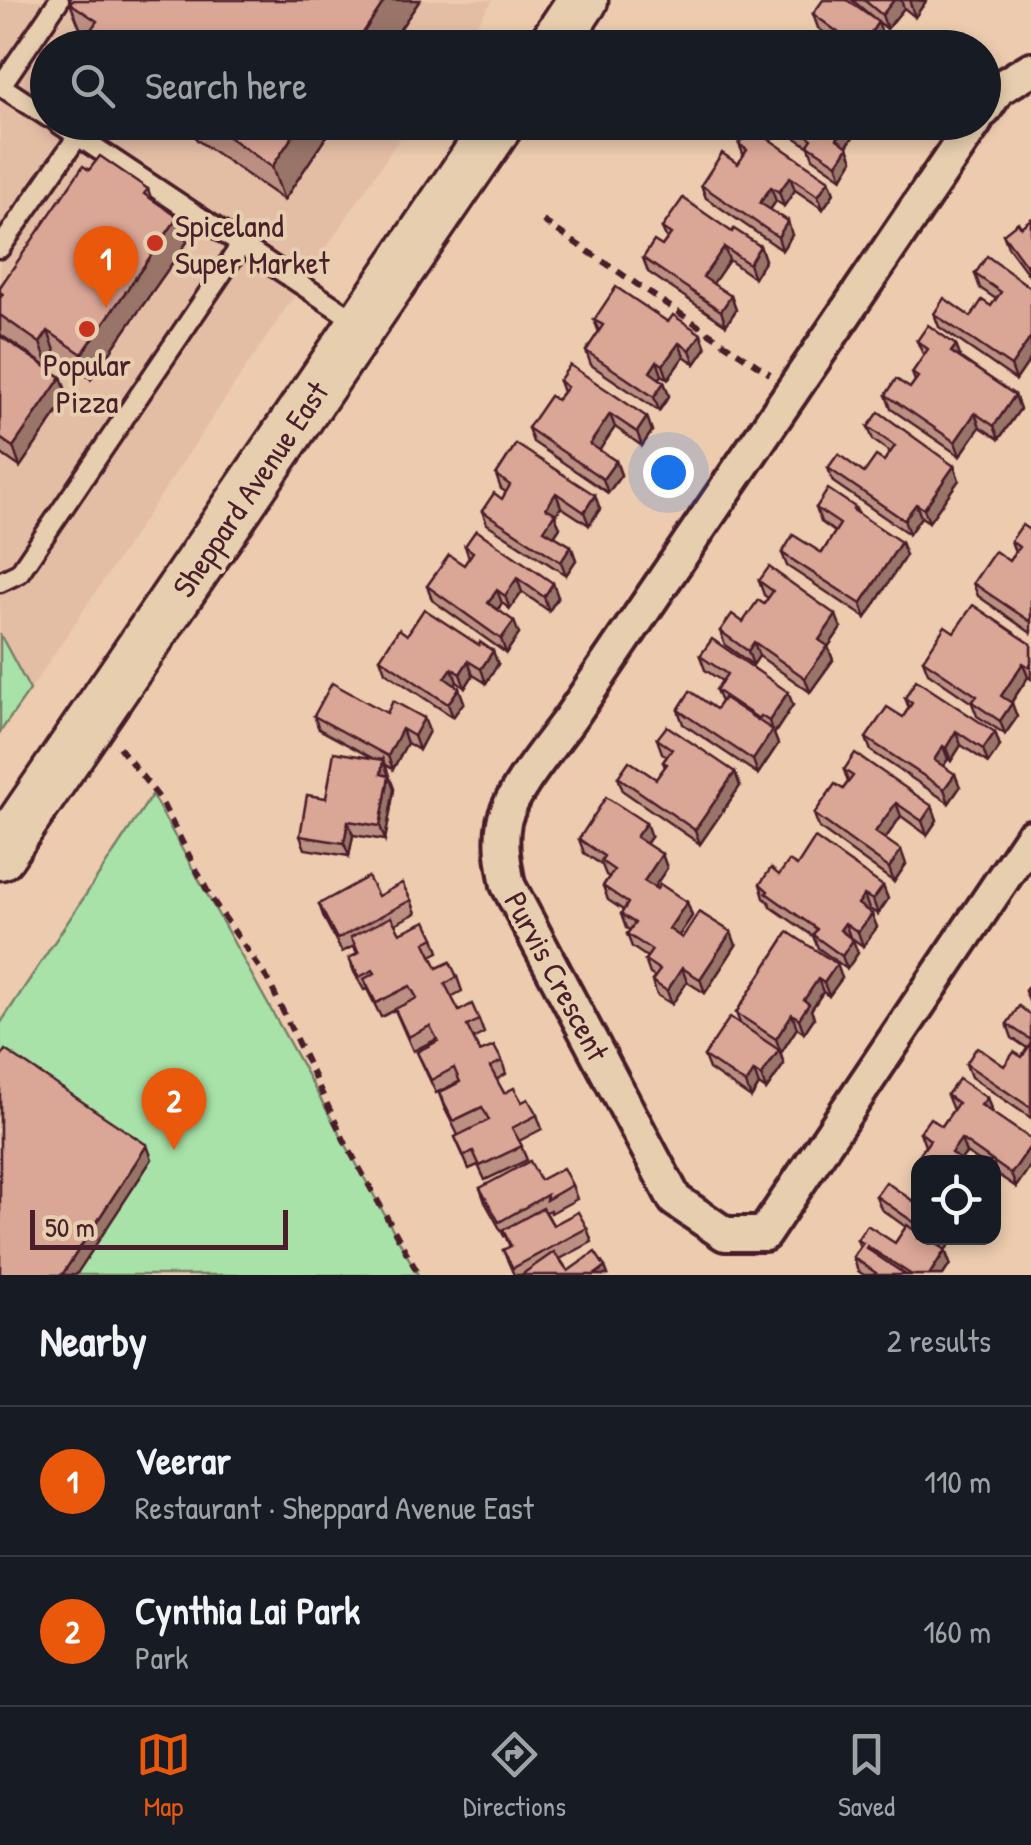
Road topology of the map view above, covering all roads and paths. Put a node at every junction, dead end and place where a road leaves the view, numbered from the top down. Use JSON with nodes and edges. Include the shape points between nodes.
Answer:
{"nodes":[{"id":1,"x":59,"y":0,"type":"edge"},
{"id":2,"x":583,"y":0,"type":"edge"},
{"id":3,"x":39,"y":30,"type":"edge"},
{"id":4,"x":563,"y":30,"type":"edge"},
{"id":5,"x":30,"y":43,"type":"edge"},
{"id":6,"x":1031,"y":69,"type":"edge"},
{"id":7,"x":0,"y":87,"type":"edge"},
{"id":8,"x":1001,"y":87,"type":"edge"},
{"id":9,"x":30,"y":105,"type":"edge"},
{"id":10,"x":75,"y":140,"type":"edge"},
{"id":11,"x":84,"y":140,"type":"edge"},
{"id":12,"x":488,"y":140,"type":"edge"},
{"id":13,"x":963,"y":140,"type":"edge"},
{"id":14,"x":543,"y":221,"type":"dead end"},
{"id":15,"x":241,"y":245,"type":"junction"},
{"id":16,"x":0,"y":248,"type":"edge"},
{"id":17,"x":362,"y":325,"type":"junction"},
{"id":18,"x":793,"y":390,"type":"junction"},
{"id":19,"x":0,"y":582,"type":"edge"},
{"id":20,"x":95,"y":716,"type":"junction"},
{"id":21,"x":1031,"y":837,"type":"edge"},
{"id":22,"x":0,"y":855,"type":"edge"},
{"id":23,"x":419,"y":1275,"type":"edge"}],
"edges":[{"from":1,"to":3,"type":"lane"},
{"from":2,"to":4,"type":"main road"},
{"from":5,"to":7,"type":"lane"},
{"from":6,"to":8,"type":"street"},
{"from":7,"to":9,"type":"lane"},
{"from":10,"to":16,"type":"lane"},
{"from":11,"to":15,"type":"lane"},
{"from":12,"to":17,"type":"main road","name":"Sheppard Avenue East"},
{"from":13,"to":18,"type":"street","name":"Purvis Crescent"},
{"from":14,"to":18,"type":"path"},
{"from":15,"to":17,"type":"lane"},
{"from":15,"to":19,"type":"lane","via":[[19,573]]},
{"from":17,"to":20,"type":"main road","name":"Sheppard Avenue East"},
{"from":18,"to":21,"type":"street","name":"Purvis Crescent","via":[[504,820],[508,884],[675,1200],[724,1234],[764,1234]]},
{"from":20,"to":22,"type":"main road","name":"Sheppard Avenue East"},
{"from":20,"to":23,"type":"path","via":[[160,800],[211,898],[268,980],[346,1144]]}]}
